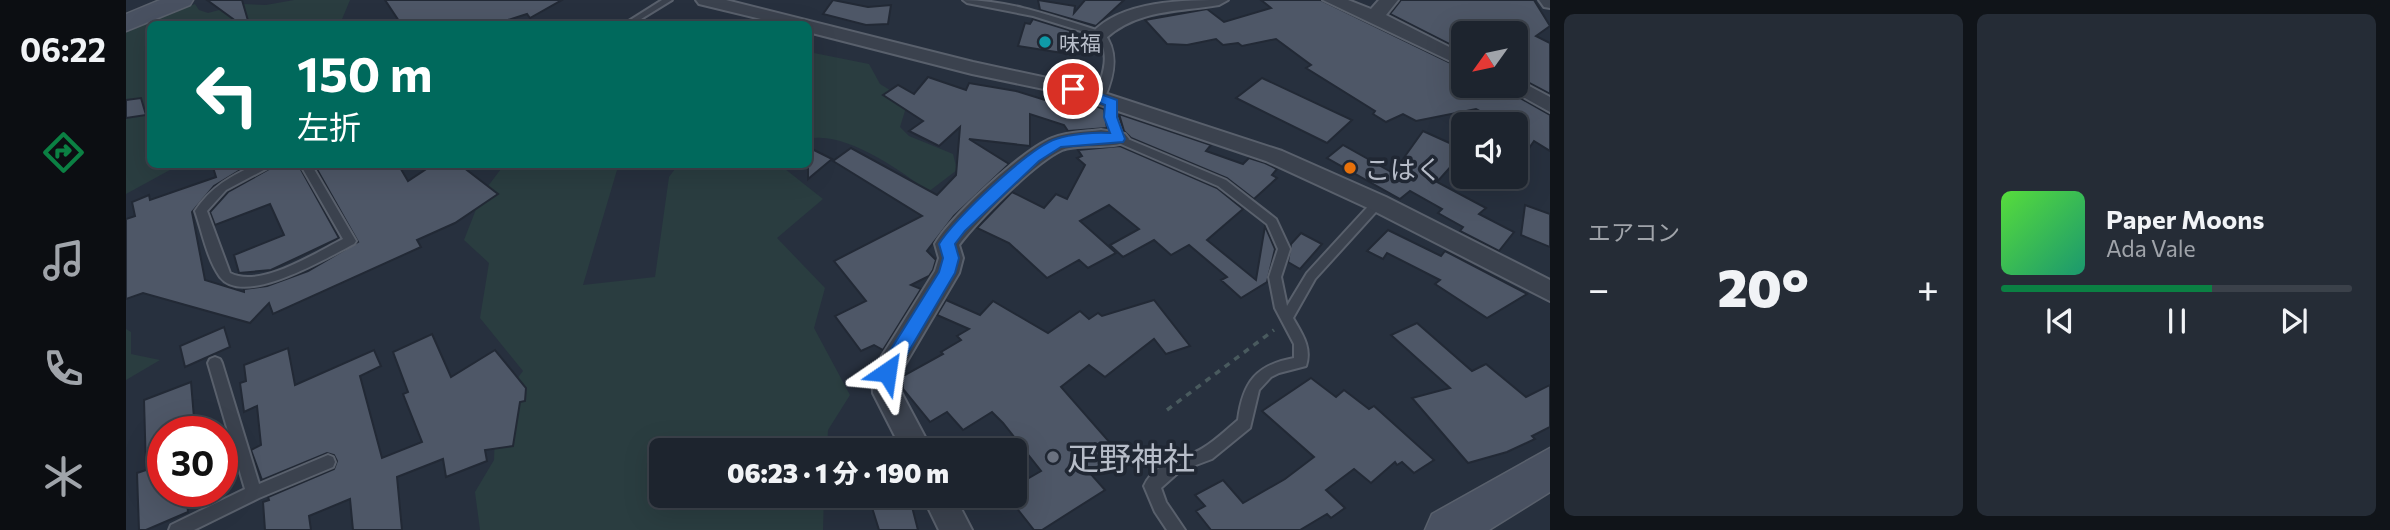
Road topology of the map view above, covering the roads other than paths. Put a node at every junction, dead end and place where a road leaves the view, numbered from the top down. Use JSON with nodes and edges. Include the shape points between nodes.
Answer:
{"nodes":[{"id":1,"x":181,"y":0,"type":"edge"},
{"id":2,"x":668,"y":0,"type":"edge"},
{"id":3,"x":705,"y":0,"type":"edge"},
{"id":4,"x":967,"y":0,"type":"edge"},
{"id":5,"x":1332,"y":0,"type":"edge"},
{"id":6,"x":1389,"y":0,"type":"edge"},
{"id":7,"x":1210,"y":1,"type":"edge"},
{"id":8,"x":1377,"y":17,"type":"junction"},
{"id":9,"x":633,"y":21,"type":"edge"},
{"id":10,"x":789,"y":21,"type":"edge"},
{"id":11,"x":126,"y":22,"type":"edge"},
{"id":12,"x":812,"y":27,"type":"edge"},
{"id":13,"x":1100,"y":34,"type":"junction"},
{"id":14,"x":1451,"y":55,"type":"edge"},
{"id":15,"x":1528,"y":92,"type":"edge"},
{"id":16,"x":1106,"y":100,"type":"junction"},
{"id":17,"x":1550,"y":106,"type":"edge"},
{"id":18,"x":1118,"y":139,"type":"junction"},
{"id":19,"x":260,"y":168,"type":"edge"},
{"id":20,"x":307,"y":168,"type":"edge"},
{"id":21,"x":1378,"y":203,"type":"junction"},
{"id":22,"x":1550,"y":291,"type":"edge"},
{"id":23,"x":1287,"y":320,"type":"junction"},
{"id":24,"x":215,"y":363,"type":"dead end"},
{"id":25,"x":911,"y":438,"type":"edge"},
{"id":26,"x":328,"y":462,"type":"dead end"},
{"id":27,"x":1550,"y":468,"type":"edge"},
{"id":28,"x":254,"y":493,"type":"junction"},
{"id":29,"x":944,"y":508,"type":"edge"},
{"id":30,"x":177,"y":530,"type":"edge"},
{"id":31,"x":956,"y":530,"type":"edge"},
{"id":32,"x":1177,"y":530,"type":"edge"},
{"id":33,"x":1448,"y":530,"type":"edge"}],
"edges":[{"from":1,"to":11,"type":"main road"},
{"from":2,"to":9,"type":"lane"},
{"from":3,"to":10,"type":"street"},
{"from":4,"to":13,"type":"lane"},
{"from":5,"to":8,"type":"street"},
{"from":6,"to":8,"type":"street"},
{"from":7,"to":13,"type":"street","via":[[1135,12],[1114,19]]},
{"from":8,"to":14,"type":"street"},
{"from":12,"to":16,"type":"street"},
{"from":13,"to":16,"type":"lane","via":[[1108,40],[1110,51]]},
{"from":15,"to":17,"type":"street"},
{"from":16,"to":18,"type":"lane"},
{"from":16,"to":21,"type":"street","via":[[1274,156]]},
{"from":18,"to":23,"type":"lane","via":[[1211,176],[1272,222],[1284,249],[1275,277]]},
{"from":18,"to":25,"type":"street","via":[[1058,143],[1034,158],[947,244],[951,258],[947,273],[887,372],[887,393]]},
{"from":19,"to":20,"type":"lane","via":[[234,178],[210,196],[201,211],[226,276],[236,282],[260,283],[350,241]]},
{"from":21,"to":22,"type":"street"},
{"from":21,"to":23,"type":"lane","via":[[1311,276]]},
{"from":23,"to":32,"type":"lane","via":[[1301,344],[1301,362],[1263,373],[1247,398],[1245,423],[1207,454],[1175,466],[1152,486]]},
{"from":24,"to":28,"type":"lane"},
{"from":26,"to":28,"type":"lane"},
{"from":27,"to":33,"type":"main road"},
{"from":28,"to":30,"type":"lane"},
{"from":29,"to":31,"type":"street"}]}
